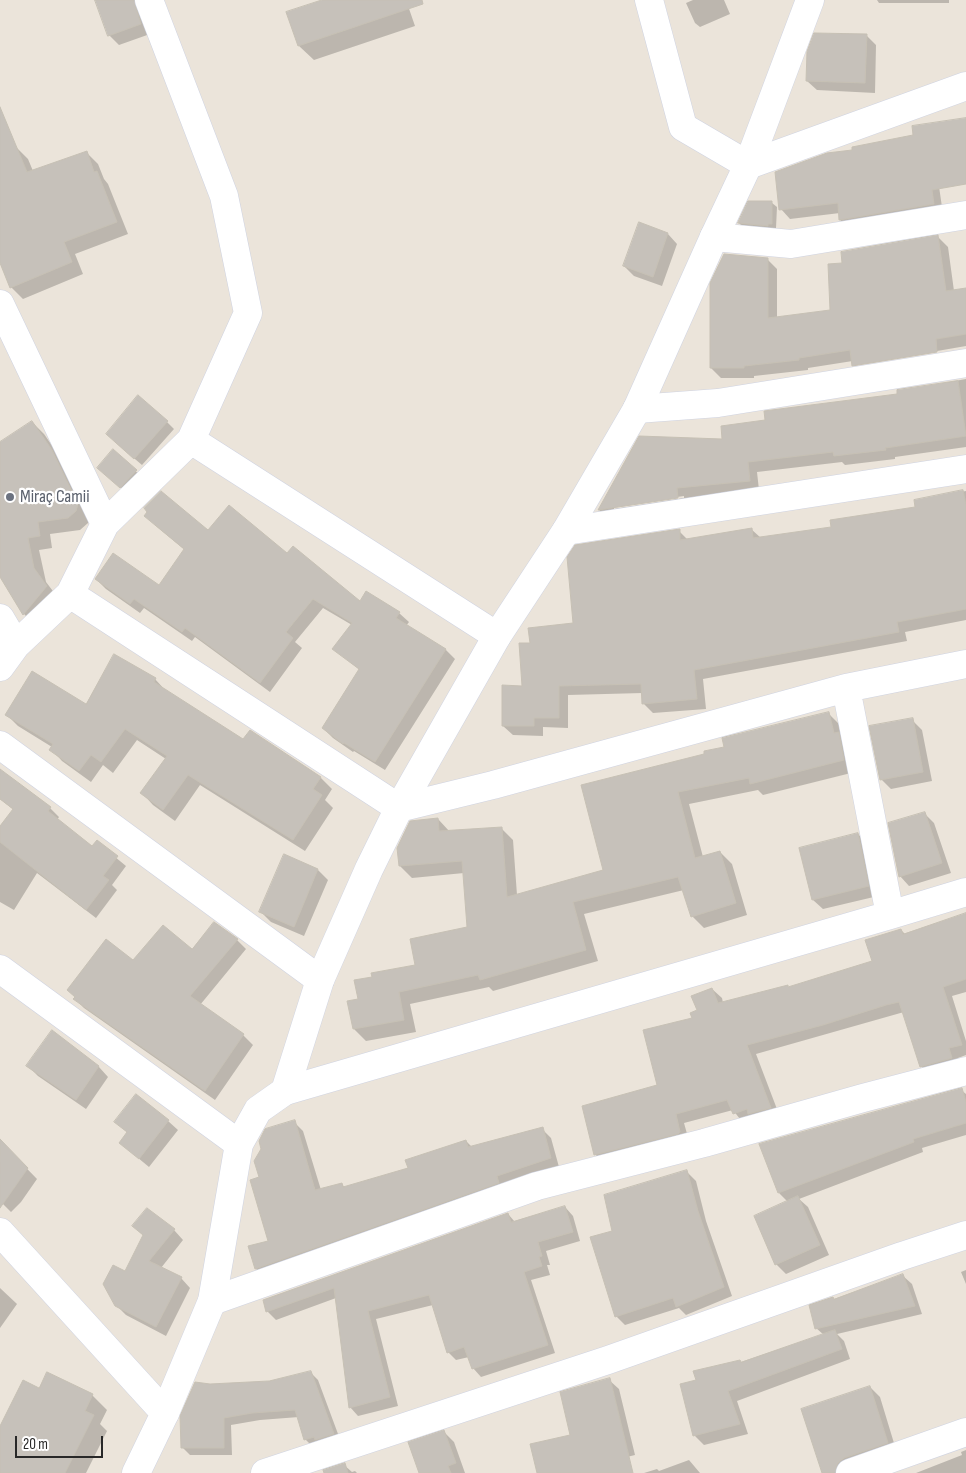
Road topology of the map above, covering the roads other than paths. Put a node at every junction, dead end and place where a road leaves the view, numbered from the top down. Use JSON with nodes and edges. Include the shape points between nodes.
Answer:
{"nodes":[{"id":1,"x":150,"y":0,"type":"edge"},
{"id":2,"x":649,"y":0,"type":"edge"},
{"id":3,"x":810,"y":0,"type":"edge"},
{"id":4,"x":966,"y":86,"type":"edge"},
{"id":5,"x":748,"y":165,"type":"junction"},
{"id":6,"x":966,"y":215,"type":"edge"},
{"id":7,"x":714,"y":237,"type":"junction"},
{"id":8,"x":0,"y":304,"type":"edge"},
{"id":9,"x":966,"y":363,"type":"edge"},
{"id":10,"x":637,"y":409,"type":"junction"},
{"id":11,"x":192,"y":440,"type":"junction"},
{"id":12,"x":966,"y":469,"type":"edge"},
{"id":13,"x":106,"y":524,"type":"junction"},
{"id":14,"x":566,"y":531,"type":"junction"},
{"id":15,"x":70,"y":594,"type":"junction"},
{"id":16,"x":0,"y":618,"type":"edge"},
{"id":17,"x":497,"y":636,"type":"junction"},
{"id":18,"x":16,"y":646,"type":"junction"},
{"id":19,"x":966,"y":664,"type":"edge"},
{"id":20,"x":0,"y":667,"type":"edge"},
{"id":21,"x":846,"y":688,"type":"junction"},
{"id":22,"x":0,"y":745,"type":"edge"},
{"id":23,"x":398,"y":808,"type":"junction"},
{"id":24,"x":966,"y":892,"type":"edge"},
{"id":25,"x":890,"y":915,"type":"junction"},
{"id":26,"x":0,"y":968,"type":"edge"},
{"id":27,"x":320,"y":980,"type":"junction"},
{"id":28,"x":966,"y":1071,"type":"edge"},
{"id":29,"x":285,"y":1091,"type":"junction"},
{"id":30,"x":238,"y":1144,"type":"junction"},
{"id":31,"x":0,"y":1232,"type":"edge"},
{"id":32,"x":966,"y":1235,"type":"edge"},
{"id":33,"x":212,"y":1301,"type":"junction"},
{"id":34,"x":165,"y":1413,"type":"junction"},
{"id":35,"x":966,"y":1432,"type":"edge"},
{"id":36,"x":136,"y":1473,"type":"edge"},
{"id":37,"x":265,"y":1473,"type":"edge"},
{"id":38,"x":850,"y":1473,"type":"edge"}],
"edges":[{"from":1,"to":11,"type":"street","via":[[224,196],[248,313]]},
{"from":2,"to":5,"type":"street","via":[[683,127]]},
{"from":3,"to":5,"type":"street"},
{"from":4,"to":5,"type":"street"},
{"from":5,"to":7,"type":"street"},
{"from":6,"to":7,"type":"street","via":[[791,244]]},
{"from":7,"to":10,"type":"street"},
{"from":8,"to":13,"type":"street"},
{"from":9,"to":10,"type":"street","via":[[718,403]]},
{"from":10,"to":14,"type":"street"},
{"from":11,"to":13,"type":"street"},
{"from":11,"to":17,"type":"street"},
{"from":12,"to":14,"type":"street"},
{"from":13,"to":15,"type":"street"},
{"from":14,"to":17,"type":"street"},
{"from":15,"to":18,"type":"street"},
{"from":15,"to":23,"type":"street"},
{"from":16,"to":18,"type":"street"},
{"from":17,"to":23,"type":"street"},
{"from":18,"to":20,"type":"street"},
{"from":19,"to":21,"type":"street"},
{"from":21,"to":23,"type":"street"},
{"from":21,"to":25,"type":"street"},
{"from":22,"to":27,"type":"street"},
{"from":23,"to":27,"type":"street"},
{"from":24,"to":25,"type":"street"},
{"from":25,"to":29,"type":"street"},
{"from":26,"to":30,"type":"street"},
{"from":27,"to":29,"type":"street"},
{"from":28,"to":33,"type":"street","via":[[537,1186]]},
{"from":29,"to":30,"type":"street","via":[[258,1110]]},
{"from":30,"to":33,"type":"street"},
{"from":31,"to":34,"type":"street"},
{"from":32,"to":37,"type":"street","via":[[608,1360]]},
{"from":33,"to":34,"type":"street"},
{"from":34,"to":36,"type":"street"},
{"from":35,"to":38,"type":"street"}]}
